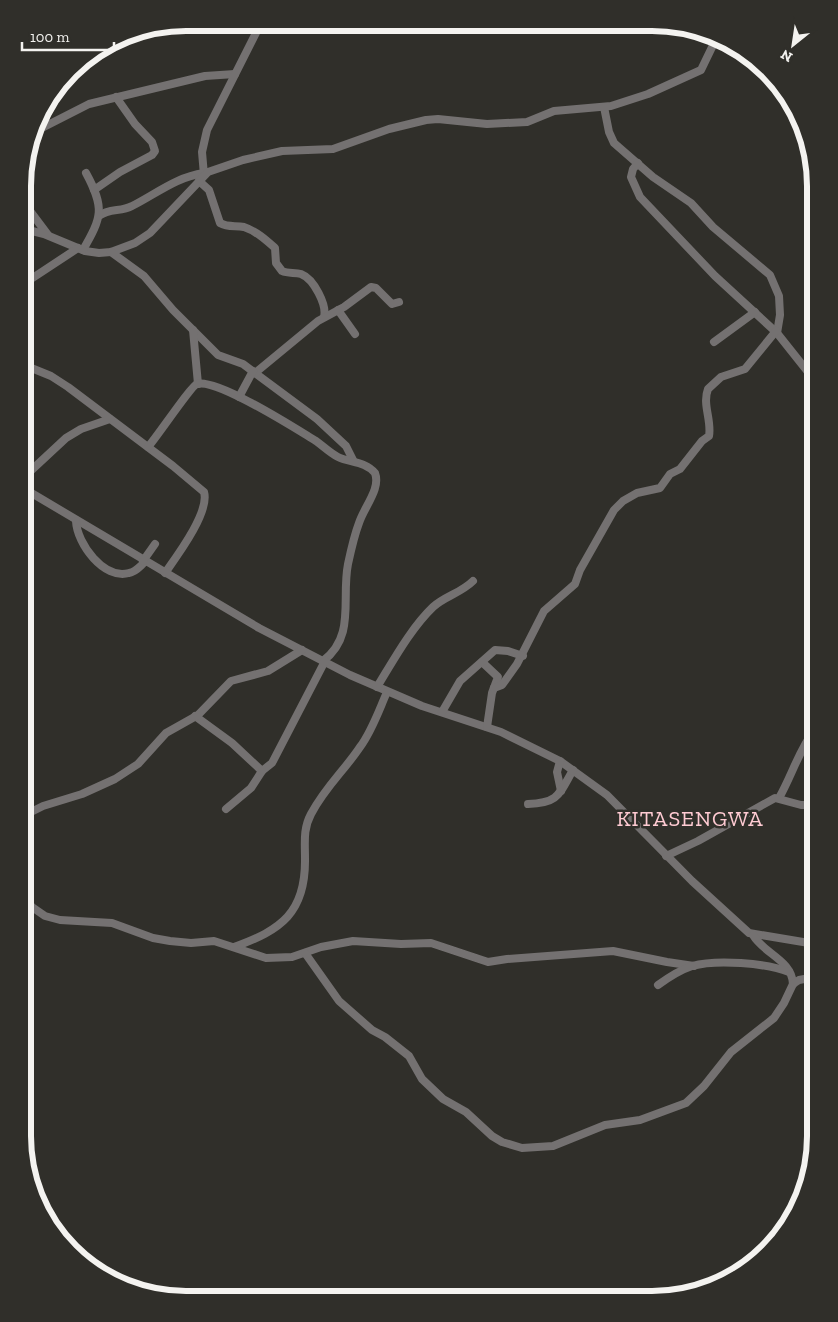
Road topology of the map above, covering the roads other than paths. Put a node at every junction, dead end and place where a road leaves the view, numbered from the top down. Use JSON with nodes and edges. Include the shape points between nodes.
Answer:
{"nodes":[{"id":1,"x":257,"y":31,"type":"edge"},
{"id":2,"x":713,"y":44,"type":"edge"},
{"id":3,"x":235,"y":74,"type":"junction"},
{"id":4,"x":116,"y":97,"type":"junction"},
{"id":5,"x":604,"y":107,"type":"junction"},
{"id":6,"x":43,"y":128,"type":"edge"},
{"id":7,"x":638,"y":163,"type":"junction"},
{"id":8,"x":86,"y":173,"type":"dead end"},
{"id":9,"x":202,"y":176,"type":"junction"},
{"id":10,"x":94,"y":190,"type":"junction"},
{"id":11,"x":31,"y":213,"type":"edge"},
{"id":12,"x":98,"y":216,"type":"junction"},
{"id":13,"x":31,"y":231,"type":"edge"},
{"id":14,"x":48,"y":236,"type":"junction"},
{"id":15,"x":80,"y":249,"type":"junction"},
{"id":16,"x":111,"y":252,"type":"junction"},
{"id":17,"x":31,"y":279,"type":"edge"},
{"id":18,"x":399,"y":302,"type":"dead end"},
{"id":19,"x":338,"y":310,"type":"junction"},
{"id":20,"x":755,"y":312,"type":"junction"},
{"id":21,"x":324,"y":317,"type":"junction"},
{"id":22,"x":193,"y":330,"type":"junction"},
{"id":23,"x":776,"y":332,"type":"junction"},
{"id":24,"x":355,"y":334,"type":"dead end"},
{"id":25,"x":714,"y":342,"type":"dead end"},
{"id":26,"x":31,"y":368,"type":"edge"},
{"id":27,"x":807,"y":371,"type":"edge"},
{"id":28,"x":254,"y":372,"type":"junction"},
{"id":29,"x":198,"y":384,"type":"junction"},
{"id":30,"x":239,"y":397,"type":"junction"},
{"id":31,"x":110,"y":419,"type":"junction"},
{"id":32,"x":148,"y":447,"type":"junction"},
{"id":33,"x":353,"y":460,"type":"junction"},
{"id":34,"x":31,"y":471,"type":"edge"},
{"id":35,"x":31,"y":493,"type":"edge"},
{"id":36,"x":76,"y":521,"type":"junction"},
{"id":37,"x":155,"y":544,"type":"dead end"},
{"id":38,"x":144,"y":561,"type":"junction"},
{"id":39,"x":165,"y":573,"type":"junction"},
{"id":40,"x":473,"y":582,"type":"dead end"},
{"id":41,"x":302,"y":650,"type":"junction"},
{"id":42,"x":522,"y":656,"type":"junction"},
{"id":43,"x":324,"y":661,"type":"junction"},
{"id":44,"x":482,"y":662,"type":"junction"},
{"id":45,"x":377,"y":687,"type":"junction"},
{"id":46,"x":494,"y":688,"type":"junction"},
{"id":47,"x":387,"y":692,"type":"junction"},
{"id":48,"x":442,"y":712,"type":"junction"},
{"id":49,"x":195,"y":716,"type":"junction"},
{"id":50,"x":487,"y":727,"type":"junction"},
{"id":51,"x":806,"y":743,"type":"edge"},
{"id":52,"x":560,"y":761,"type":"junction"},
{"id":53,"x":574,"y":770,"type":"junction"},
{"id":54,"x":262,"y":771,"type":"junction"},
{"id":55,"x":561,"y":791,"type":"junction"},
{"id":56,"x":779,"y":798,"type":"junction"},
{"id":57,"x":528,"y":804,"type":"dead end"},
{"id":58,"x":806,"y":805,"type":"edge"},
{"id":59,"x":226,"y":809,"type":"dead end"},
{"id":60,"x":31,"y":812,"type":"edge"},
{"id":61,"x":666,"y":856,"type":"junction"},
{"id":62,"x":31,"y":906,"type":"edge"},
{"id":63,"x":754,"y":935,"type":"junction"},
{"id":64,"x":806,"y":941,"type":"edge"},
{"id":65,"x":234,"y":948,"type":"junction"},
{"id":66,"x":305,"y":953,"type":"junction"},
{"id":67,"x":694,"y":966,"type":"junction"},
{"id":68,"x":789,"y":972,"type":"junction"},
{"id":69,"x":806,"y":979,"type":"edge"},
{"id":70,"x":793,"y":984,"type":"junction"},
{"id":71,"x":658,"y":985,"type":"dead end"}],
"edges":[{"from":1,"to":3,"type":"street"},
{"from":2,"to":5,"type":"street","via":[[701,70],[648,94]]},
{"from":3,"to":4,"type":"street","via":[[205,76]]},
{"from":3,"to":9,"type":"street","via":[[205,135]]},
{"from":4,"to":6,"type":"street","via":[[89,104]]},
{"from":4,"to":10,"type":"street","via":[[134,124],[152,142],[155,151]]},
{"from":5,"to":7,"type":"street","via":[[612,141]]},
{"from":5,"to":9,"type":"street","via":[[554,111],[527,122],[487,124],[426,120],[333,149],[259,155]]},
{"from":7,"to":20,"type":"street","via":[[631,177],[640,197]]},
{"from":7,"to":23,"type":"street","via":[[691,203],[713,227],[770,275],[779,296],[780,315]]},
{"from":8,"to":10,"type":"street"},
{"from":9,"to":12,"type":"street","via":[[180,179],[133,206]]},
{"from":9,"to":16,"type":"street","via":[[150,233]]},
{"from":9,"to":21,"type":"street","via":[[220,223],[256,232],[275,248],[276,263],[282,271],[306,277],[323,302]]},
{"from":10,"to":12,"type":"street","via":[[98,199]]},
{"from":11,"to":14,"type":"street"},
{"from":12,"to":15,"type":"street","via":[[97,226]]},
{"from":13,"to":14,"type":"street"},
{"from":14,"to":15,"type":"street"},
{"from":15,"to":16,"type":"street"},
{"from":15,"to":17,"type":"street"},
{"from":16,"to":22,"type":"street","via":[[144,276]]},
{"from":18,"to":19,"type":"street","via":[[392,304],[374,287]]},
{"from":19,"to":21,"type":"street"},
{"from":19,"to":24,"type":"street"},
{"from":20,"to":23,"type":"street"},
{"from":20,"to":25,"type":"street"},
{"from":21,"to":28,"type":"street"},
{"from":22,"to":28,"type":"street","via":[[218,355],[243,364]]},
{"from":22,"to":29,"type":"street"},
{"from":23,"to":27,"type":"street"},
{"from":23,"to":42,"type":"street","via":[[746,369],[721,378],[708,389],[708,436],[660,488],[637,494],[614,510],[575,584],[544,612]]},
{"from":26,"to":31,"type":"street","via":[[51,376]]},
{"from":28,"to":30,"type":"street"},
{"from":28,"to":33,"type":"street","via":[[317,419],[346,446]]},
{"from":29,"to":30,"type":"street","via":[[213,386]]},
{"from":29,"to":32,"type":"street","via":[[188,390],[166,426]]},
{"from":30,"to":33,"type":"street","via":[[340,458]]},
{"from":31,"to":32,"type":"street"},
{"from":31,"to":34,"type":"street","via":[[66,438]]},
{"from":32,"to":39,"type":"street","via":[[194,483],[205,496],[200,517]]},
{"from":33,"to":43,"type":"street","via":[[373,470],[378,479],[358,524],[348,565],[343,635],[337,648]]},
{"from":35,"to":36,"type":"street"},
{"from":36,"to":38,"type":"street"},
{"from":36,"to":38,"type":"street","via":[[84,548],[110,571],[128,574]]},
{"from":37,"to":38,"type":"street"},
{"from":38,"to":39,"type":"street"},
{"from":39,"to":41,"type":"street"},
{"from":40,"to":45,"type":"street","via":[[428,612]]},
{"from":41,"to":43,"type":"street"},
{"from":41,"to":49,"type":"street","via":[[268,671],[235,679]]},
{"from":42,"to":44,"type":"street","via":[[500,649]]},
{"from":42,"to":46,"type":"street","via":[[502,685]]},
{"from":43,"to":45,"type":"street"},
{"from":43,"to":54,"type":"street","via":[[286,739],[272,763]]},
{"from":44,"to":46,"type":"street","via":[[498,677]]},
{"from":44,"to":48,"type":"street","via":[[454,689]]},
{"from":45,"to":47,"type":"street"},
{"from":46,"to":50,"type":"street"},
{"from":47,"to":48,"type":"street"},
{"from":47,"to":65,"type":"street","via":[[363,744],[327,786],[307,822],[303,882],[291,913],[274,930]]},
{"from":48,"to":50,"type":"street"},
{"from":49,"to":54,"type":"street","via":[[232,743]]},
{"from":49,"to":60,"type":"street","via":[[166,733],[138,764],[115,779]]},
{"from":50,"to":52,"type":"street"},
{"from":51,"to":56,"type":"street"},
{"from":52,"to":53,"type":"street"},
{"from":52,"to":55,"type":"street","via":[[557,772]]},
{"from":53,"to":55,"type":"street"},
{"from":53,"to":61,"type":"street","via":[[607,795]]},
{"from":54,"to":59,"type":"street","via":[[253,786]]},
{"from":55,"to":57,"type":"street","via":[[551,802]]},
{"from":56,"to":58,"type":"street"},
{"from":56,"to":61,"type":"street"},
{"from":61,"to":63,"type":"street","via":[[733,920]]},
{"from":62,"to":65,"type":"street","via":[[45,916],[60,920],[112,923],[160,940],[214,941]]},
{"from":63,"to":64,"type":"street"},
{"from":63,"to":68,"type":"street"},
{"from":65,"to":66,"type":"street","via":[[266,958]]},
{"from":66,"to":67,"type":"street","via":[[353,941],[432,942],[488,962],[613,951]]},
{"from":66,"to":70,"type":"street","via":[[339,1001],[409,1056],[422,1079],[443,1099],[466,1112],[492,1136],[522,1148],[553,1146],[605,1125],[640,1120],[686,1104],[726,1056],[774,1018]]},
{"from":67,"to":68,"type":"street","via":[[740,964]]},
{"from":67,"to":71,"type":"street"},
{"from":68,"to":70,"type":"street"},
{"from":69,"to":70,"type":"street"}]}
